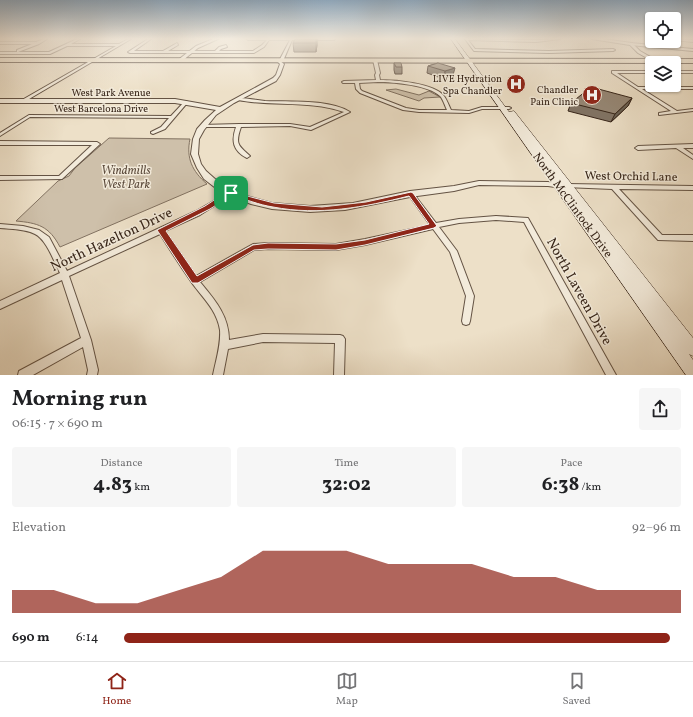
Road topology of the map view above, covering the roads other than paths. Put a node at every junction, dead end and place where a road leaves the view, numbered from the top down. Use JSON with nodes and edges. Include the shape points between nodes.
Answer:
{"nodes":[{"id":1,"x":99,"y":56,"type":"edge"},
{"id":2,"x":184,"y":56,"type":"edge"},
{"id":3,"x":283,"y":56,"type":"edge"},
{"id":4,"x":467,"y":56,"type":"edge"},
{"id":5,"x":468,"y":56,"type":"edge"},
{"id":6,"x":180,"y":60,"type":"junction"},
{"id":7,"x":575,"y":60,"type":"junction"},
{"id":8,"x":91,"y":61,"type":"junction"},
{"id":9,"x":281,"y":61,"type":"junction"},
{"id":10,"x":376,"y":61,"type":"junction"},
{"id":11,"x":471,"y":61,"type":"junction"},
{"id":12,"x":0,"y":62,"type":"edge"},
{"id":13,"x":552,"y":62,"type":"junction"},
{"id":14,"x":645,"y":62,"type":"edge"},
{"id":15,"x":645,"y":62,"type":"edge"},
{"id":16,"x":681,"y":62,"type":"edge"},
{"id":17,"x":693,"y":62,"type":"edge"},
{"id":18,"x":681,"y":63,"type":"edge"},
{"id":19,"x":645,"y":72,"type":"edge"},
{"id":20,"x":681,"y":72,"type":"edge"},
{"id":21,"x":693,"y":72,"type":"edge"},
{"id":22,"x":357,"y":81,"type":"junction"},
{"id":23,"x":380,"y":81,"type":"junction"},
{"id":24,"x":344,"y":82,"type":"dead end"},
{"id":25,"x":636,"y":88,"type":"junction"},
{"id":26,"x":693,"y":88,"type":"edge"},
{"id":27,"x":239,"y":99,"type":"junction"},
{"id":28,"x":0,"y":101,"type":"edge"},
{"id":29,"x":23,"y":101,"type":"junction"},
{"id":30,"x":186,"y":102,"type":"junction"},
{"id":31,"x":506,"y":108,"type":"junction"},
{"id":32,"x":222,"y":109,"type":"junction"},
{"id":33,"x":693,"y":110,"type":"edge"},
{"id":34,"x":450,"y":112,"type":"junction"},
{"id":35,"x":676,"y":112,"type":"junction"},
{"id":36,"x":661,"y":114,"type":"dead end"},
{"id":37,"x":172,"y":117,"type":"junction"},
{"id":38,"x":238,"y":125,"type":"junction"},
{"id":39,"x":202,"y":126,"type":"junction"},
{"id":40,"x":153,"y":133,"type":"dead end"},
{"id":41,"x":0,"y":135,"type":"edge"},
{"id":42,"x":0,"y":143,"type":"edge"},
{"id":43,"x":693,"y":146,"type":"edge"},
{"id":44,"x":678,"y":147,"type":"junction"},
{"id":45,"x":638,"y":148,"type":"dead end"},
{"id":46,"x":247,"y":156,"type":"dead end"},
{"id":47,"x":693,"y":157,"type":"edge"},
{"id":48,"x":0,"y":178,"type":"edge"},
{"id":49,"x":564,"y":186,"type":"junction"},
{"id":50,"x":614,"y":187,"type":"junction"},
{"id":51,"x":693,"y":188,"type":"edge"},
{"id":52,"x":231,"y":193,"type":"junction"},
{"id":53,"x":411,"y":194,"type":"junction"},
{"id":54,"x":0,"y":226,"type":"edge"},
{"id":55,"x":434,"y":226,"type":"junction"},
{"id":56,"x":161,"y":230,"type":"junction"},
{"id":57,"x":693,"y":238,"type":"edge"},
{"id":58,"x":65,"y":275,"type":"junction"},
{"id":59,"x":195,"y":281,"type":"junction"},
{"id":60,"x":0,"y":305,"type":"edge"},
{"id":61,"x":466,"y":321,"type":"dead end"},
{"id":62,"x":86,"y":340,"type":"junction"},
{"id":63,"x":224,"y":345,"type":"junction"},
{"id":64,"x":693,"y":349,"type":"edge"},
{"id":65,"x":693,"y":372,"type":"edge"},
{"id":66,"x":23,"y":375,"type":"edge"},
{"id":67,"x":92,"y":375,"type":"edge"},
{"id":68,"x":218,"y":375,"type":"edge"},
{"id":69,"x":339,"y":375,"type":"edge"},
{"id":70,"x":611,"y":375,"type":"edge"}],
"edges":[{"from":1,"to":8,"type":"street"},
{"from":2,"to":6,"type":"street"},
{"from":3,"to":9,"type":"street"},
{"from":4,"to":11,"type":"main road","name":"North McClintock Drive"},
{"from":5,"to":11,"type":"main road","name":"North McClintock Drive"},
{"from":6,"to":8,"type":"main road"},
{"from":6,"to":9,"type":"main road"},
{"from":7,"to":11,"type":"main road"},
{"from":7,"to":13,"type":"main road"},
{"from":7,"to":14,"type":"main road"},
{"from":8,"to":9,"type":"main road"},
{"from":8,"to":12,"type":"main road"},
{"from":8,"to":29,"type":"street"},
{"from":9,"to":10,"type":"main road"},
{"from":9,"to":27,"type":"street","via":[[269,82]]},
{"from":10,"to":11,"type":"main road"},
{"from":10,"to":23,"type":"street"},
{"from":11,"to":13,"type":"main road"},
{"from":11,"to":31,"type":"main road","name":"North McClintock Drive"},
{"from":13,"to":15,"type":"main road"},
{"from":16,"to":17,"type":"main road"},
{"from":17,"to":18,"type":"main road"},
{"from":19,"to":25,"type":"street","via":[[613,72]]},
{"from":20,"to":21,"type":"street"},
{"from":22,"to":23,"type":"street"},
{"from":22,"to":24,"type":"street"},
{"from":22,"to":34,"type":"street","via":[[361,92],[408,110]]},
{"from":23,"to":34,"type":"street","via":[[411,82],[438,92]]},
{"from":25,"to":26,"type":"street"},
{"from":25,"to":35,"type":"street"},
{"from":27,"to":32,"type":"street"},
{"from":27,"to":38,"type":"street","via":[[260,103],[317,103],[348,112],[311,129],[290,125]]},
{"from":28,"to":29,"type":"street","name":"West Park Avenue"},
{"from":29,"to":30,"type":"street","name":"West Park Avenue"},
{"from":30,"to":32,"type":"street","name":"West Park Avenue"},
{"from":30,"to":37,"type":"street"},
{"from":31,"to":34,"type":"street"},
{"from":31,"to":49,"type":"main road","name":"North McClintock Drive"},
{"from":32,"to":39,"type":"street"},
{"from":33,"to":35,"type":"street"},
{"from":35,"to":36,"type":"street"},
{"from":37,"to":40,"type":"street","via":[[163,128]]},
{"from":37,"to":41,"type":"street","name":"West Barcelona Drive","via":[[29,116]]},
{"from":38,"to":39,"type":"street"},
{"from":38,"to":46,"type":"street","via":[[234,136],[235,144],[238,150]]},
{"from":39,"to":52,"type":"street","via":[[194,145],[197,161],[212,181]]},
{"from":42,"to":48,"type":"street","via":[[97,144],[60,178]]},
{"from":43,"to":44,"type":"street"},
{"from":44,"to":45,"type":"street"},
{"from":44,"to":47,"type":"street"},
{"from":49,"to":50,"type":"street","name":"West Orchid Lane"},
{"from":49,"to":53,"type":"street","via":[[468,186]]},
{"from":49,"to":64,"type":"main road","name":"North McClintock Drive"},
{"from":49,"to":65,"type":"main road","name":"North McClintock Drive"},
{"from":50,"to":51,"type":"street","name":"West Orchid Lane"},
{"from":50,"to":57,"type":"street","via":[[660,238]]},
{"from":52,"to":53,"type":"street","via":[[273,205],[322,209],[366,204]]},
{"from":52,"to":56,"type":"street","name":"North Hazelton Drive","via":[[207,208]]},
{"from":53,"to":55,"type":"street"},
{"from":54,"to":58,"type":"street","via":[[38,232],[46,239]]},
{"from":55,"to":59,"type":"street","via":[[336,247],[253,248]]},
{"from":55,"to":61,"type":"street","via":[[453,251],[470,296]]},
{"from":55,"to":70,"type":"street","name":"North Laveen Drive","via":[[496,218],[526,220]]},
{"from":56,"to":58,"type":"street","name":"North Hazelton Drive"},
{"from":56,"to":59,"type":"street"},
{"from":58,"to":60,"type":"street","name":"North Hazelton Drive"},
{"from":58,"to":62,"type":"street"},
{"from":59,"to":63,"type":"street","via":[[212,300],[219,314],[224,328]]},
{"from":62,"to":66,"type":"street"},
{"from":62,"to":67,"type":"street"},
{"from":63,"to":68,"type":"street"},
{"from":63,"to":69,"type":"street","via":[[263,338],[340,339]]}]}
